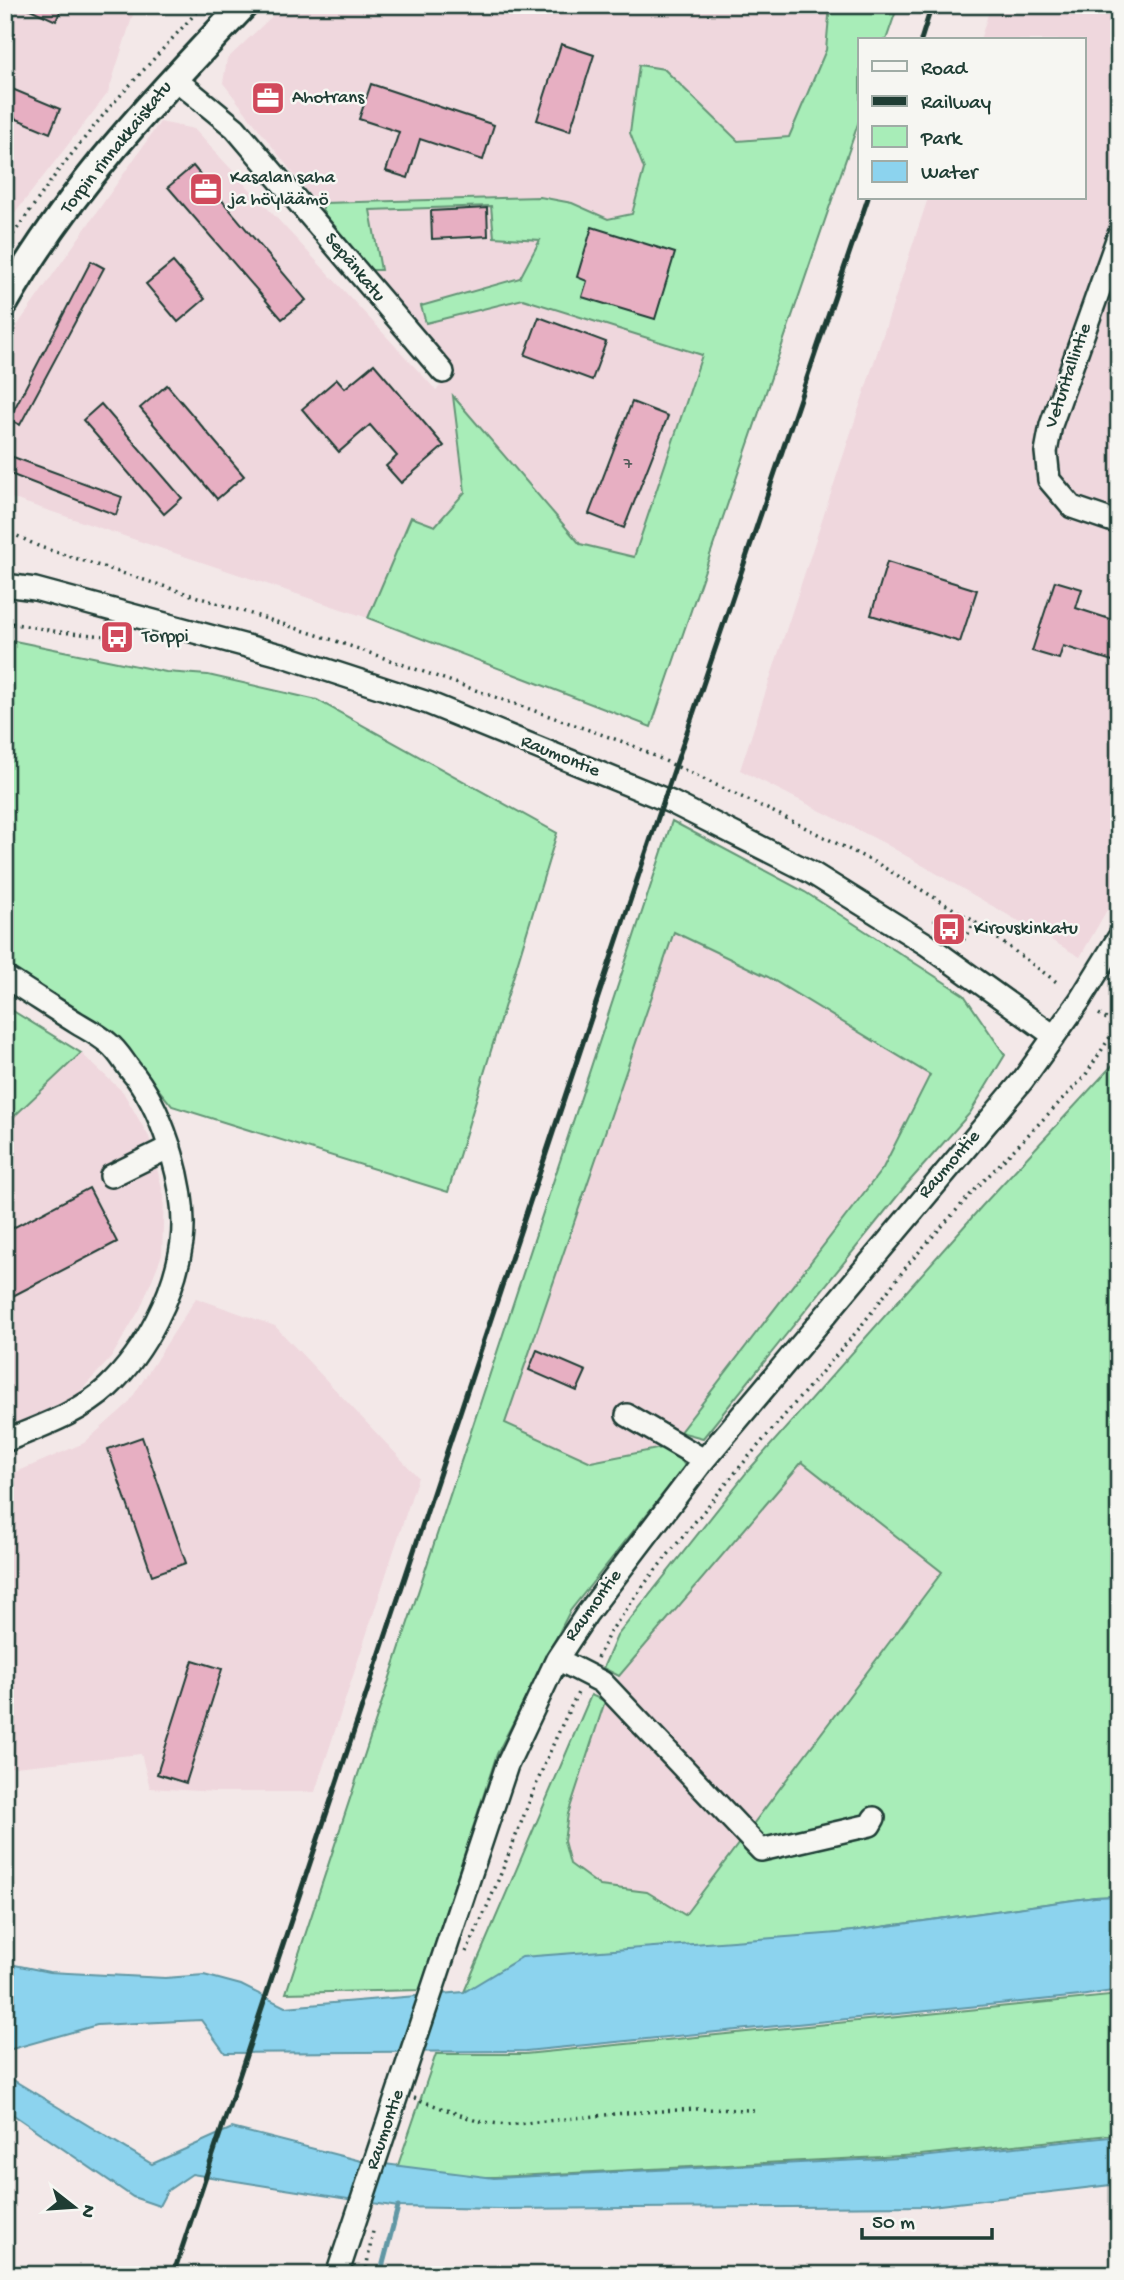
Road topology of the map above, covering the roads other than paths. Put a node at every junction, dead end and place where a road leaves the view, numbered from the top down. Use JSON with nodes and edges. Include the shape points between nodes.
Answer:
{"nodes":[{"id":1,"x":244,"y":5,"type":"edge"},
{"id":2,"x":174,"y":78,"type":"junction"},
{"id":3,"x":1119,"y":234,"type":"edge"},
{"id":4,"x":9,"y":287,"type":"edge"},
{"id":5,"x":443,"y":372,"type":"dead end"},
{"id":6,"x":1119,"y":523,"type":"edge"},
{"id":7,"x":5,"y":573,"type":"edge"},
{"id":8,"x":5,"y":585,"type":"edge"},
{"id":9,"x":35,"y":589,"type":"junction"},
{"id":10,"x":1119,"y":937,"type":"edge"},
{"id":11,"x":5,"y":977,"type":"edge"},
{"id":12,"x":1054,"y":1036,"type":"junction"},
{"id":13,"x":170,"y":1147,"type":"junction"},
{"id":14,"x":111,"y":1176,"type":"dead end"},
{"id":15,"x":627,"y":1415,"type":"dead end"},
{"id":16,"x":5,"y":1441,"type":"edge"},
{"id":17,"x":704,"y":1460,"type":"junction"},
{"id":18,"x":557,"y":1659,"type":"junction"},
{"id":19,"x":874,"y":1818,"type":"dead end"},
{"id":20,"x":338,"y":2272,"type":"edge"}],
"edges":[{"from":1,"to":2,"type":"main road","name":"Torpin rinnakkaiskatu"},
{"from":2,"to":4,"type":"main road","name":"Torpin rinnakkaiskatu","via":[[72,199]]},
{"from":2,"to":5,"type":"street","name":"Sepänkatu","via":[[235,128]]},
{"from":3,"to":6,"type":"street","name":"Veturitallintie","via":[[1051,425],[1046,452],[1049,480],[1072,508]]},
{"from":7,"to":9,"type":"street","name":"Raumontie"},
{"from":8,"to":9,"type":"street","name":"Raumontie"},
{"from":9,"to":12,"type":"street","name":"Raumontie","via":[[284,656],[415,699],[671,803],[812,873],[926,944]]},
{"from":10,"to":12,"type":"street"},
{"from":11,"to":13,"type":"street","via":[[110,1044],[143,1087]]},
{"from":12,"to":17,"type":"street","name":"Raumontie","via":[[1023,1080]]},
{"from":13,"to":14,"type":"street"},
{"from":13,"to":16,"type":"street","via":[[182,1213],[182,1241],[156,1324],[107,1388],[63,1417]]},
{"from":15,"to":17,"type":"street"},
{"from":17,"to":18,"type":"street","name":"Raumontie"},
{"from":18,"to":19,"type":"street","via":[[602,1682],[761,1850],[870,1825]]},
{"from":18,"to":20,"type":"street","name":"Raumontie","via":[[507,1765]]}]}
